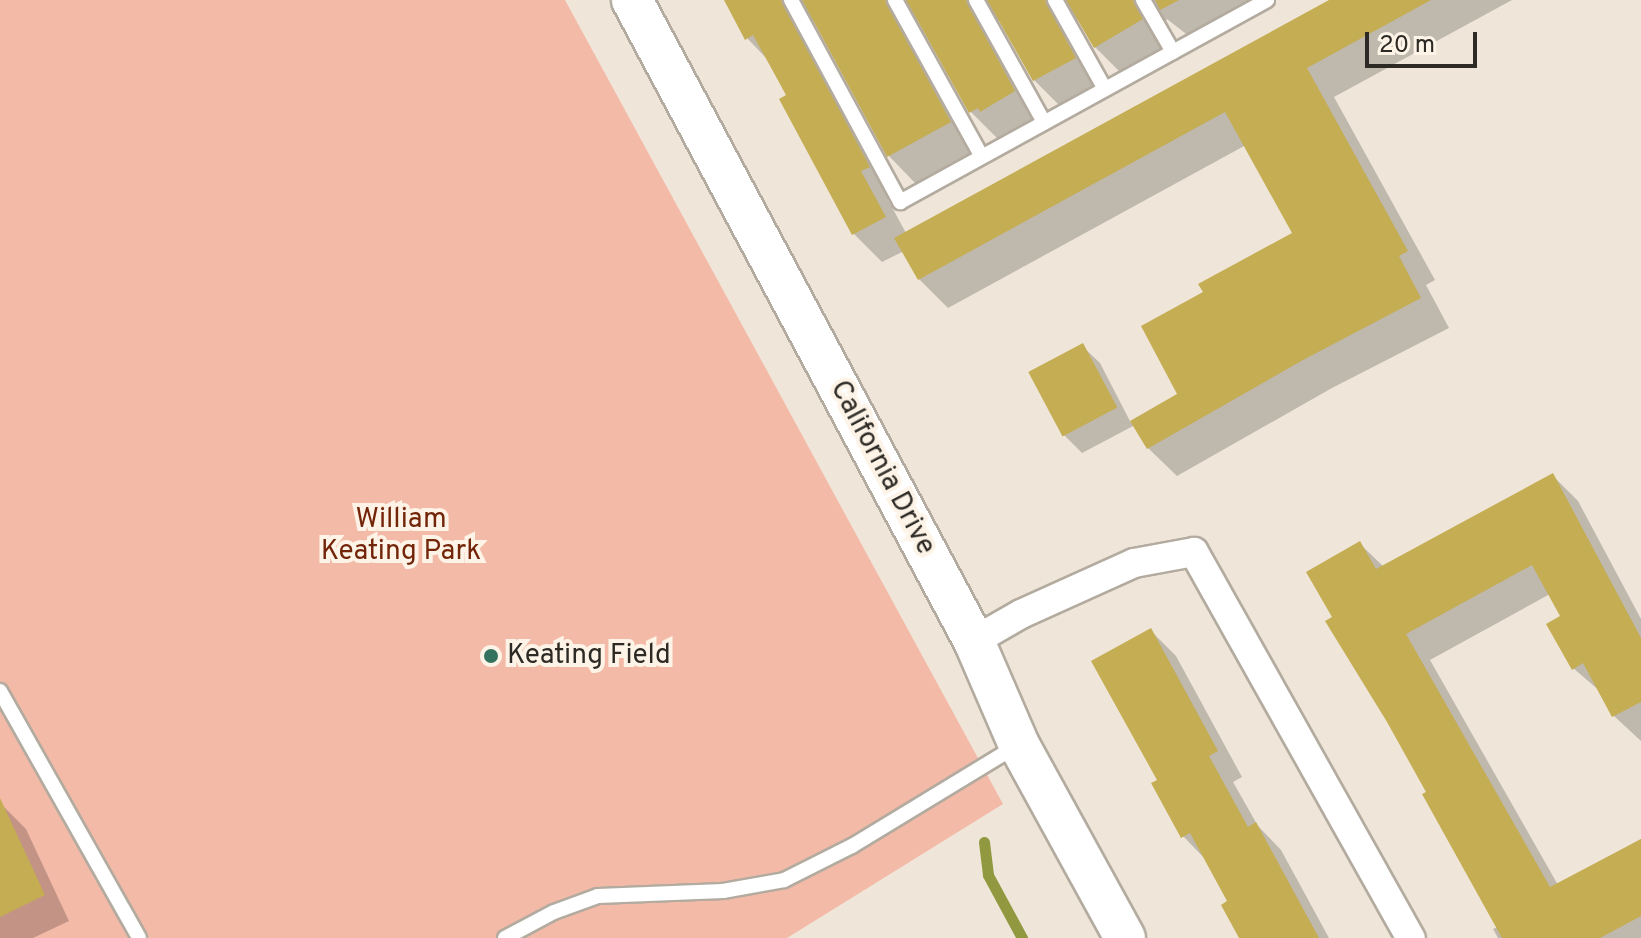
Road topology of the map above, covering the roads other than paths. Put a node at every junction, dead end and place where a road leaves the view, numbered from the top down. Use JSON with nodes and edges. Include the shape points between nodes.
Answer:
{"nodes":[{"id":1,"x":632,"y":0,"type":"edge"},
{"id":2,"x":791,"y":0,"type":"edge"},
{"id":3,"x":895,"y":0,"type":"edge"},
{"id":4,"x":976,"y":0,"type":"edge"},
{"id":5,"x":1055,"y":0,"type":"edge"},
{"id":6,"x":1143,"y":0,"type":"edge"},
{"id":7,"x":1267,"y":0,"type":"edge"},
{"id":8,"x":1246,"y":5,"type":"edge"},
{"id":9,"x":1173,"y":52,"type":"junction"},
{"id":10,"x":1105,"y":89,"type":"junction"},
{"id":11,"x":1044,"y":122,"type":"junction"},
{"id":12,"x":982,"y":157,"type":"junction"},
{"id":13,"x":974,"y":641,"type":"junction"},
{"id":14,"x":0,"y":691,"type":"edge"},
{"id":15,"x":1019,"y":745,"type":"junction"},
{"id":16,"x":139,"y":938,"type":"edge"},
{"id":17,"x":505,"y":938,"type":"edge"},
{"id":18,"x":1125,"y":938,"type":"edge"},
{"id":19,"x":1411,"y":938,"type":"edge"}],
"edges":[{"from":1,"to":13,"type":"street","name":"California Drive"},
{"from":2,"to":12,"type":"lane","via":[[900,202]]},
{"from":3,"to":12,"type":"lane"},
{"from":4,"to":11,"type":"lane"},
{"from":5,"to":10,"type":"lane"},
{"from":6,"to":9,"type":"lane"},
{"from":7,"to":8,"type":"lane"},
{"from":8,"to":9,"type":"lane"},
{"from":9,"to":10,"type":"lane"},
{"from":10,"to":11,"type":"lane"},
{"from":11,"to":12,"type":"lane"},
{"from":13,"to":15,"type":"street","name":"California Drive"},
{"from":13,"to":19,"type":"street","via":[[1134,563],[1194,552]]},
{"from":14,"to":16,"type":"lane"},
{"from":15,"to":17,"type":"lane","via":[[852,846],[784,880],[723,891],[598,896]]},
{"from":15,"to":18,"type":"street","name":"California Drive"}]}
